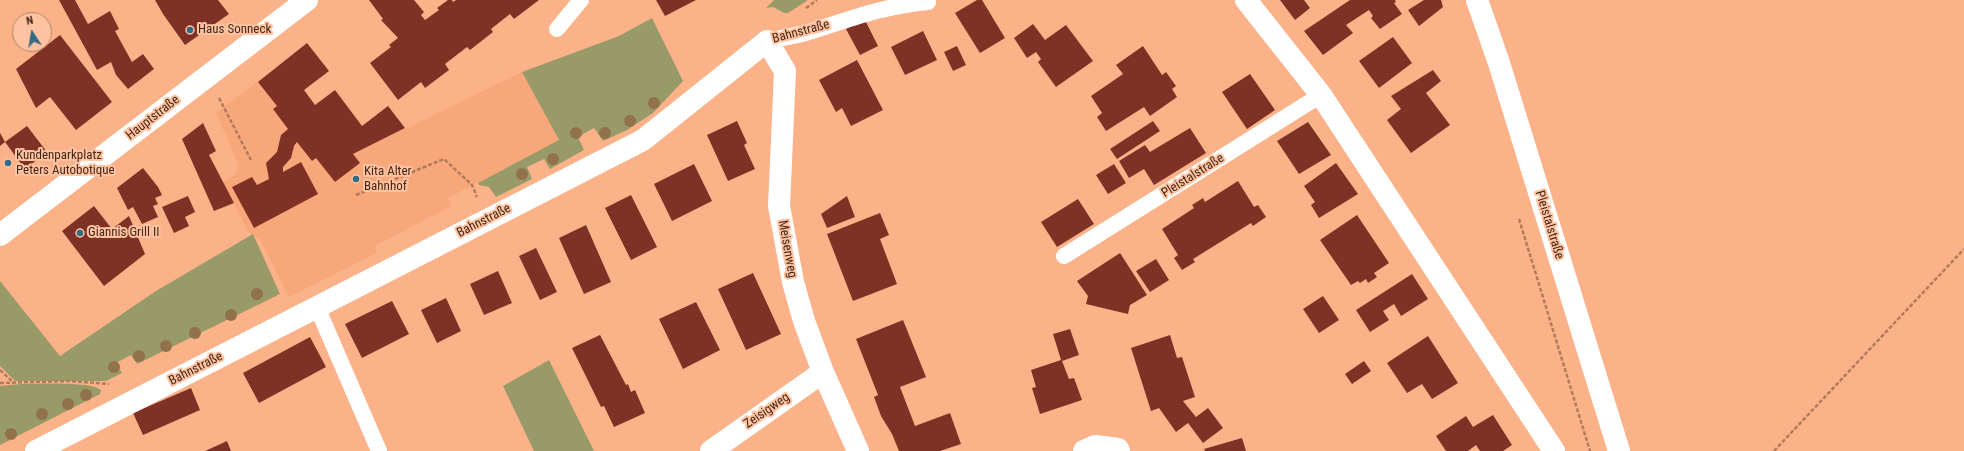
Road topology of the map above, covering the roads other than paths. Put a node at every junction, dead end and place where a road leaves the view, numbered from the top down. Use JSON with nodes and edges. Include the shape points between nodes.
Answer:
{"nodes":[{"id":1,"x":307,"y":0,"type":"edge"},
{"id":2,"x":581,"y":0,"type":"edge"},
{"id":3,"x":1246,"y":0,"type":"edge"},
{"id":4,"x":1477,"y":0,"type":"edge"},
{"id":5,"x":928,"y":2,"type":"dead end"},
{"id":6,"x":557,"y":29,"type":"dead end"},
{"id":7,"x":767,"y":41,"type":"junction"},
{"id":8,"x":1321,"y":95,"type":"junction"},
{"id":9,"x":0,"y":235,"type":"edge"},
{"id":10,"x":1064,"y":256,"type":"dead end"},
{"id":11,"x":317,"y":307,"type":"junction"},
{"id":12,"x":823,"y":372,"type":"junction"},
{"id":13,"x":36,"y":451,"type":"edge"},
{"id":14,"x":379,"y":451,"type":"edge"},
{"id":15,"x":711,"y":451,"type":"edge"},
{"id":16,"x":858,"y":451,"type":"edge"},
{"id":17,"x":1084,"y":451,"type":"edge"},
{"id":18,"x":1119,"y":451,"type":"edge"},
{"id":19,"x":1554,"y":451,"type":"edge"},
{"id":20,"x":1619,"y":451,"type":"edge"}],
"edges":[{"from":1,"to":9,"type":"street","name":"Hauptstraße"},
{"from":2,"to":6,"type":"lane"},
{"from":3,"to":8,"type":"street"},
{"from":4,"to":20,"type":"street","name":"Pleistalstraße"},
{"from":5,"to":7,"type":"lane","name":"Bahnstraße","via":[[865,13],[808,32]]},
{"from":7,"to":11,"type":"street","name":"Bahnstraße","via":[[643,140]]},
{"from":7,"to":12,"type":"street","name":"Meisenweg","via":[[785,71],[779,206],[793,282]]},
{"from":8,"to":10,"type":"lane","name":"Pleistalstraße"},
{"from":8,"to":19,"type":"street"},
{"from":11,"to":13,"type":"street","name":"Bahnstraße"},
{"from":11,"to":14,"type":"lane"},
{"from":12,"to":15,"type":"street","name":"Zeisigweg"},
{"from":12,"to":16,"type":"street","name":"Meisenweg"},
{"from":17,"to":18,"type":"street","via":[[1095,446]]}]}
